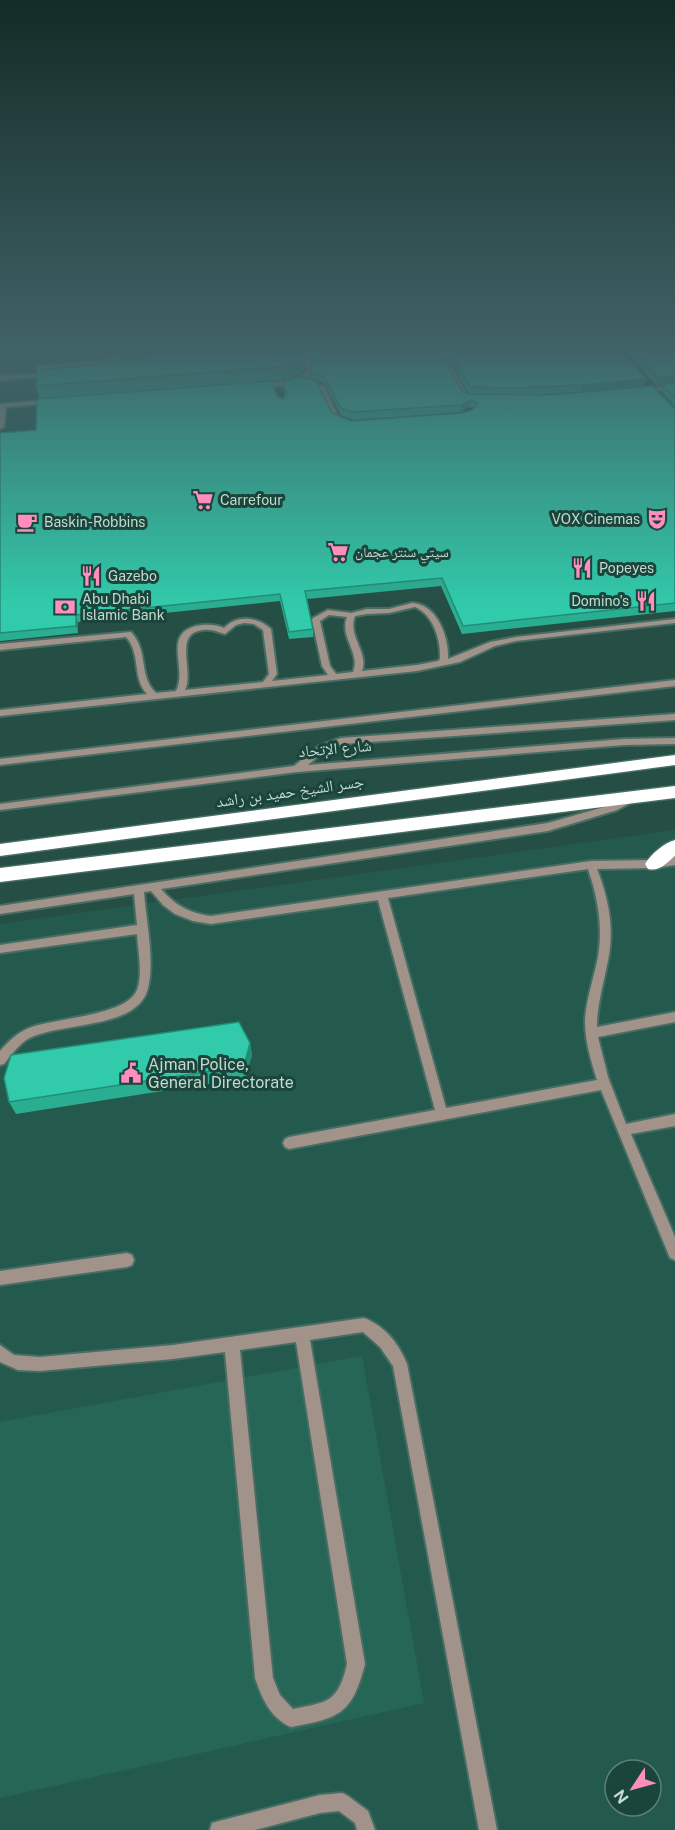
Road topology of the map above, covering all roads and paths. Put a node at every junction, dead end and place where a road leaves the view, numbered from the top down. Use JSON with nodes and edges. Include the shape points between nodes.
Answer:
{"nodes":[{"id":1,"x":352,"y":615,"type":"junction"},
{"id":2,"x":675,"y":621,"type":"edge"},
{"id":3,"x":0,"y":647,"type":"edge"},
{"id":4,"x":440,"y":664,"type":"junction"},
{"id":5,"x":357,"y":675,"type":"junction"},
{"id":6,"x":334,"y":678,"type":"junction"},
{"id":7,"x":675,"y":683,"type":"edge"},
{"id":8,"x":266,"y":684,"type":"junction"},
{"id":9,"x":179,"y":693,"type":"junction"},
{"id":10,"x":154,"y":696,"type":"junction"},
{"id":11,"x":0,"y":713,"type":"edge"},
{"id":12,"x":675,"y":717,"type":"edge"},
{"id":13,"x":675,"y":741,"type":"edge"},
{"id":14,"x":675,"y":760,"type":"edge"},
{"id":15,"x":0,"y":762,"type":"edge"},
{"id":16,"x":297,"y":769,"type":"junction"},
{"id":17,"x":675,"y":792,"type":"edge"},
{"id":18,"x":637,"y":796,"type":"junction"},
{"id":19,"x":0,"y":807,"type":"edge"},
{"id":20,"x":675,"y":846,"type":"edge"},
{"id":21,"x":0,"y":850,"type":"edge"},
{"id":22,"x":675,"y":861,"type":"edge"},
{"id":23,"x":654,"y":864,"type":"junction"},
{"id":24,"x":591,"y":865,"type":"junction"},
{"id":25,"x":0,"y":875,"type":"edge"},
{"id":26,"x":154,"y":888,"type":"junction"},
{"id":27,"x":139,"y":890,"type":"junction"},
{"id":28,"x":382,"y":894,"type":"junction"},
{"id":29,"x":0,"y":910,"type":"edge"},
{"id":30,"x":141,"y":929,"type":"junction"},
{"id":31,"x":0,"y":949,"type":"edge"},
{"id":32,"x":675,"y":1017,"type":"edge"},
{"id":33,"x":591,"y":1033,"type":"junction"},
{"id":34,"x":0,"y":1060,"type":"edge"},
{"id":35,"x":605,"y":1084,"type":"junction"},
{"id":36,"x":442,"y":1114,"type":"junction"},
{"id":37,"x":675,"y":1119,"type":"edge"},
{"id":38,"x":623,"y":1130,"type":"junction"},
{"id":39,"x":289,"y":1143,"type":"dead end"},
{"id":40,"x":675,"y":1252,"type":"edge"},
{"id":41,"x":127,"y":1260,"type":"dead end"},
{"id":42,"x":0,"y":1278,"type":"edge"},
{"id":43,"x":302,"y":1335,"type":"junction"},
{"id":44,"x":232,"y":1345,"type":"junction"},
{"id":45,"x":0,"y":1352,"type":"edge"},
{"id":46,"x":219,"y":1830,"type":"edge"},
{"id":47,"x":366,"y":1830,"type":"edge"},
{"id":48,"x":488,"y":1830,"type":"edge"}],
"edges":[{"from":1,"to":4,"type":"street","via":[[405,605],[430,612],[444,650]]},
{"from":1,"to":5,"type":"street","via":[[347,628],[360,663]]},
{"from":1,"to":6,"type":"street","via":[[328,612],[316,620],[326,666]]},
{"from":2,"to":4,"type":"street","via":[[516,639]]},
{"from":3,"to":10,"type":"street","via":[[128,634],[135,643],[143,683]]},
{"from":4,"to":5,"type":"street"},
{"from":5,"to":6,"type":"street"},
{"from":6,"to":8,"type":"street"},
{"from":7,"to":15,"type":"street"},
{"from":8,"to":9,"type":"street"},
{"from":8,"to":9,"type":"street","via":[[273,674],[267,629],[247,621],[230,625],[225,632],[207,626],[184,635],[181,645],[185,684]]},
{"from":9,"to":10,"type":"street"},
{"from":10,"to":11,"type":"street"},
{"from":12,"to":16,"type":"street","via":[[341,741],[322,748]]},
{"from":13,"to":16,"type":"street","name":"شارع الإتحاد"},
{"from":14,"to":21,"type":"highway","name":"جسر الشيخ حميد بن راشد"},
{"from":16,"to":19,"type":"street","name":"شارع الإتحاد"},
{"from":17,"to":18,"type":"highway"},
{"from":18,"to":25,"type":"highway"},
{"from":18,"to":26,"type":"street","via":[[614,808],[548,827]]},
{"from":20,"to":23,"type":"highway"},
{"from":22,"to":23,"type":"street"},
{"from":23,"to":24,"type":"street"},
{"from":24,"to":28,"type":"street"},
{"from":24,"to":33,"type":"street","via":[[606,918],[605,945],[592,1002]]},
{"from":26,"to":27,"type":"street"},
{"from":26,"to":28,"type":"street","via":[[182,914],[211,920]]},
{"from":27,"to":29,"type":"street"},
{"from":27,"to":30,"type":"street"},
{"from":28,"to":36,"type":"street"},
{"from":30,"to":31,"type":"street"},
{"from":30,"to":34,"type":"street","via":[[142,990],[137,1001],[116,1012],[37,1030],[22,1037]]},
{"from":32,"to":33,"type":"street"},
{"from":33,"to":35,"type":"street"},
{"from":35,"to":36,"type":"street"},
{"from":35,"to":38,"type":"street"},
{"from":36,"to":39,"type":"street"},
{"from":37,"to":38,"type":"street"},
{"from":38,"to":40,"type":"street"},
{"from":41,"to":42,"type":"street"},
{"from":43,"to":44,"type":"street"},
{"from":43,"to":44,"type":"street","via":[[356,1664],[344,1698],[330,1710],[291,1718],[270,1696],[264,1678]]},
{"from":43,"to":48,"type":"street","via":[[364,1325],[382,1336],[400,1364]]},
{"from":44,"to":45,"type":"street","via":[[40,1364],[20,1364]]},
{"from":46,"to":47,"type":"street","via":[[342,1802],[362,1817]]}]}
